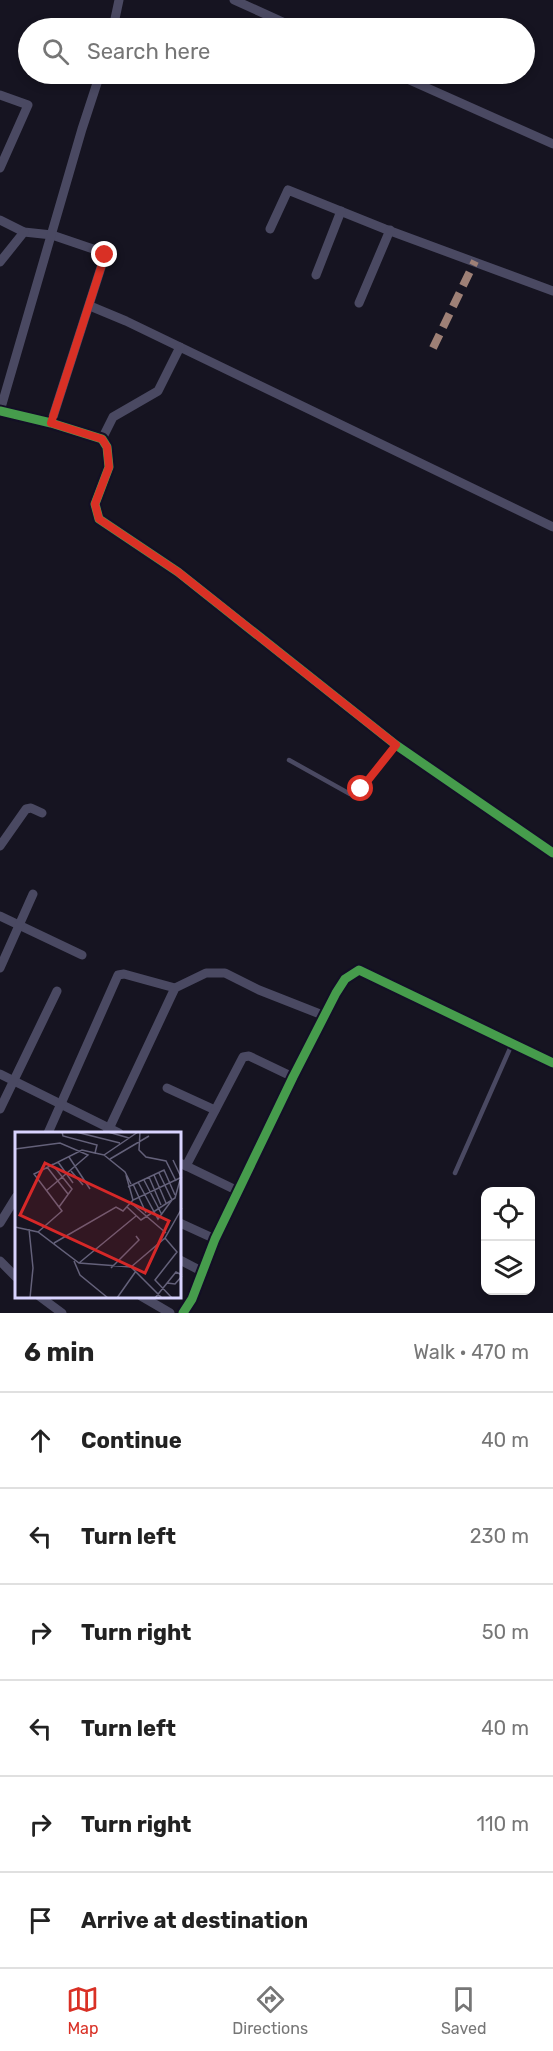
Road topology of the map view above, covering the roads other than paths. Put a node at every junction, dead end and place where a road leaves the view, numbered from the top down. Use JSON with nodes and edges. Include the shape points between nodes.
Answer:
{"nodes":[{"id":1,"x":119,"y":0,"type":"edge"},
{"id":2,"x":234,"y":0,"type":"edge"},
{"id":3,"x":115,"y":18,"type":"edge"},
{"id":4,"x":274,"y":18,"type":"edge"},
{"id":5,"x":97,"y":84,"type":"edge"},
{"id":6,"x":418,"y":84,"type":"edge"},
{"id":7,"x":0,"y":95,"type":"edge"},
{"id":8,"x":553,"y":144,"type":"edge"},
{"id":9,"x":0,"y":168,"type":"edge"},
{"id":10,"x":341,"y":211,"type":"junction"},
{"id":11,"x":0,"y":220,"type":"edge"},
{"id":12,"x":270,"y":229,"type":"dead end"},
{"id":13,"x":390,"y":230,"type":"junction"},
{"id":14,"x":24,"y":232,"type":"junction"},
{"id":15,"x":52,"y":235,"type":"junction"},
{"id":16,"x":0,"y":262,"type":"edge"},
{"id":17,"x":316,"y":275,"type":"dead end"},
{"id":18,"x":553,"y":291,"type":"edge"},
{"id":19,"x":359,"y":303,"type":"dead end"},
{"id":20,"x":90,"y":306,"type":"junction"},
{"id":21,"x":180,"y":347,"type":"junction"},
{"id":22,"x":0,"y":411,"type":"edge"},
{"id":23,"x":51,"y":423,"type":"junction"},
{"id":24,"x":102,"y":439,"type":"junction"},
{"id":25,"x":553,"y":527,"type":"edge"},
{"id":26,"x":396,"y":745,"type":"junction"},
{"id":27,"x":289,"y":760,"type":"dead end"},
{"id":28,"x":42,"y":813,"type":"dead end"},
{"id":29,"x":0,"y":846,"type":"edge"},
{"id":30,"x":553,"y":853,"type":"edge"},
{"id":31,"x":33,"y":894,"type":"dead end"},
{"id":32,"x":0,"y":916,"type":"edge"},
{"id":33,"x":19,"y":925,"type":"junction"},
{"id":34,"x":82,"y":955,"type":"dead end"},
{"id":35,"x":0,"y":968,"type":"edge"},
{"id":36,"x":175,"y":988,"type":"junction"},
{"id":37,"x":57,"y":992,"type":"dead end"},
{"id":38,"x":325,"y":1016,"type":"junction"},
{"id":39,"x":512,"y":1044,"type":"junction"},
{"id":40,"x":553,"y":1063,"type":"edge"},
{"id":41,"x":0,"y":1074,"type":"edge"},
{"id":42,"x":293,"y":1077,"type":"junction"},
{"id":43,"x":14,"y":1081,"type":"junction"},
{"id":44,"x":167,"y":1088,"type":"dead end"},
{"id":45,"x":62,"y":1105,"type":"junction"},
{"id":46,"x":0,"y":1109,"type":"edge"},
{"id":47,"x":215,"y":1110,"type":"junction"},
{"id":48,"x":108,"y":1131,"type":"edge"},
{"id":49,"x":48,"y":1132,"type":"edge"},
{"id":50,"x":183,"y":1165,"type":"edge"},
{"id":51,"x":456,"y":1173,"type":"dead end"},
{"id":52,"x":238,"y":1191,"type":"junction"},
{"id":53,"x":15,"y":1199,"type":"edge"},
{"id":54,"x":0,"y":1223,"type":"edge"},
{"id":55,"x":182,"y":1224,"type":"edge"},
{"id":56,"x":215,"y":1239,"type":"junction"},
{"id":57,"x":0,"y":1261,"type":"edge"},
{"id":58,"x":182,"y":1261,"type":"edge"},
{"id":59,"x":203,"y":1272,"type":"junction"},
{"id":60,"x":15,"y":1276,"type":"edge"},
{"id":61,"x":42,"y":1298,"type":"edge"},
{"id":62,"x":144,"y":1298,"type":"edge"},
{"id":63,"x":62,"y":1313,"type":"edge"},
{"id":64,"x":170,"y":1313,"type":"edge"},
{"id":65,"x":183,"y":1313,"type":"edge"}],
"edges":[{"from":1,"to":3,"type":"street"},
{"from":2,"to":4,"type":"street"},
{"from":5,"to":15,"type":"street"},
{"from":6,"to":8,"type":"street"},
{"from":7,"to":9,"type":"street","via":[[28,105]]},
{"from":10,"to":12,"type":"street","via":[[288,190]]},
{"from":10,"to":13,"type":"street"},
{"from":10,"to":17,"type":"street"},
{"from":11,"to":14,"type":"street"},
{"from":13,"to":18,"type":"street"},
{"from":13,"to":19,"type":"street"},
{"from":14,"to":15,"type":"street"},
{"from":14,"to":16,"type":"street"},
{"from":15,"to":20,"type":"street","via":[[105,255]]},
{"from":15,"to":22,"type":"street"},
{"from":20,"to":21,"type":"street"},
{"from":20,"to":23,"type":"street"},
{"from":21,"to":24,"type":"street","via":[[158,391],[113,417]]},
{"from":21,"to":25,"type":"street"},
{"from":22,"to":23,"type":"street"},
{"from":23,"to":24,"type":"street"},
{"from":24,"to":26,"type":"street","via":[[109,467],[95,504],[99,519],[178,572]]},
{"from":26,"to":27,"type":"lane","via":[[361,789],[350,794]]},
{"from":26,"to":30,"type":"street"},
{"from":28,"to":29,"type":"street","via":[[26,809]]},
{"from":31,"to":33,"type":"street"},
{"from":32,"to":33,"type":"street"},
{"from":33,"to":34,"type":"street"},
{"from":33,"to":35,"type":"street"},
{"from":36,"to":38,"type":"street","via":[[206,973],[225,973]]},
{"from":36,"to":45,"type":"street","via":[[118,975]]},
{"from":36,"to":48,"type":"street"},
{"from":37,"to":43,"type":"street"},
{"from":38,"to":39,"type":"street","via":[[345,979],[359,970]]},
{"from":38,"to":42,"type":"street"},
{"from":39,"to":40,"type":"street"},
{"from":39,"to":51,"type":"lane"},
{"from":41,"to":43,"type":"street"},
{"from":42,"to":47,"type":"street","via":[[249,1056],[243,1057]]},
{"from":42,"to":52,"type":"street"},
{"from":43,"to":45,"type":"street"},
{"from":43,"to":46,"type":"street"},
{"from":44,"to":47,"type":"street"},
{"from":45,"to":48,"type":"street"},
{"from":45,"to":49,"type":"street"},
{"from":47,"to":50,"type":"street"},
{"from":50,"to":52,"type":"street"},
{"from":52,"to":56,"type":"street"},
{"from":53,"to":54,"type":"street"},
{"from":55,"to":56,"type":"street"},
{"from":56,"to":59,"type":"street"},
{"from":57,"to":60,"type":"street"},
{"from":58,"to":59,"type":"street"},
{"from":59,"to":65,"type":"street"},
{"from":61,"to":63,"type":"street"},
{"from":62,"to":64,"type":"street"}]}
